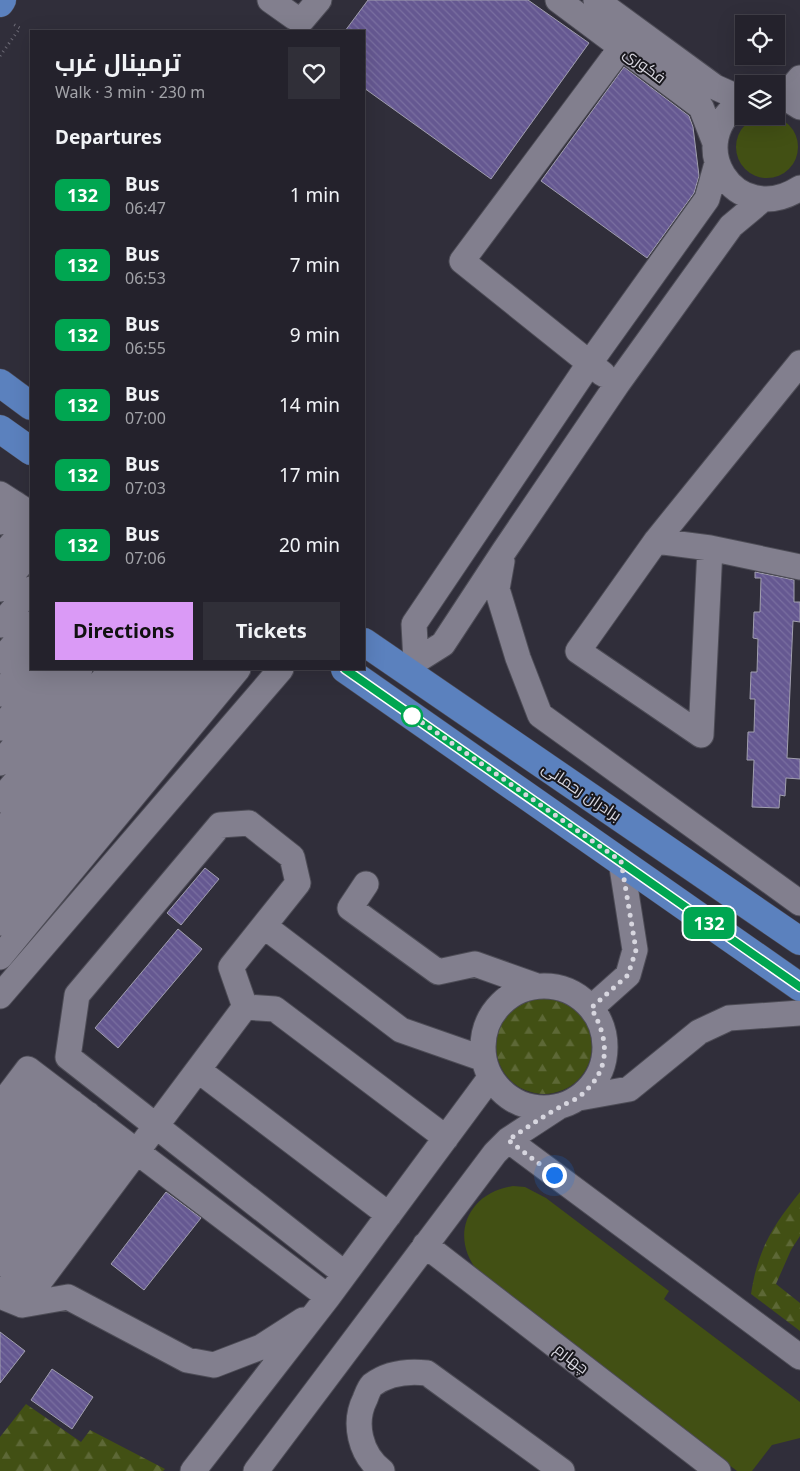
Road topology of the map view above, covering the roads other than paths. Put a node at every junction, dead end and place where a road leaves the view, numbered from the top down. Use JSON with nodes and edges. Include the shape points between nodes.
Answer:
{"nodes":[{"id":1,"x":270,"y":0,"type":"edge"},
{"id":2,"x":319,"y":0,"type":"edge"},
{"id":3,"x":558,"y":0,"type":"edge"},
{"id":4,"x":596,"y":0,"type":"edge"},
{"id":5,"x":614,"y":57,"type":"dead end"},
{"id":6,"x":800,"y":78,"type":"edge"},
{"id":7,"x":735,"y":96,"type":"edge"},
{"id":8,"x":787,"y":100,"type":"edge"},
{"id":9,"x":735,"y":106,"type":"edge"},
{"id":10,"x":716,"y":153,"type":"junction"},
{"id":11,"x":800,"y":188,"type":"edge"},
{"id":12,"x":762,"y":200,"type":"junction"},
{"id":13,"x":800,"y":363,"type":"edge"},
{"id":14,"x":589,"y":364,"type":"junction"},
{"id":15,"x":0,"y":383,"type":"edge"},
{"id":16,"x":618,"y":383,"type":"junction"},
{"id":17,"x":30,"y":405,"type":"edge"},
{"id":18,"x":0,"y":429,"type":"edge"},
{"id":19,"x":30,"y":450,"type":"edge"},
{"id":20,"x":16,"y":511,"type":"edge"},
{"id":21,"x":656,"y":541,"type":"junction"},
{"id":22,"x":710,"y":548,"type":"junction"},
{"id":23,"x":504,"y":551,"type":"junction"},
{"id":24,"x":30,"y":553,"type":"edge"},
{"id":25,"x":0,"y":558,"type":"edge"},
{"id":26,"x":800,"y":567,"type":"edge"},
{"id":27,"x":441,"y":584,"type":"junction"},
{"id":28,"x":0,"y":589,"type":"edge"},
{"id":29,"x":30,"y":590,"type":"edge"},
{"id":30,"x":470,"y":605,"type":"junction"},
{"id":31,"x":30,"y":625,"type":"edge"},
{"id":32,"x":0,"y":626,"type":"edge"},
{"id":33,"x":365,"y":642,"type":"edge"},
{"id":34,"x":30,"y":658,"type":"edge"},
{"id":35,"x":0,"y":661,"type":"edge"},
{"id":36,"x":412,"y":666,"type":"junction"},
{"id":37,"x":49,"y":670,"type":"edge"},
{"id":38,"x":79,"y":670,"type":"edge"},
{"id":39,"x":111,"y":670,"type":"edge"},
{"id":40,"x":140,"y":670,"type":"edge"},
{"id":41,"x":166,"y":670,"type":"edge"},
{"id":42,"x":189,"y":670,"type":"edge"},
{"id":43,"x":213,"y":670,"type":"edge"},
{"id":44,"x":237,"y":670,"type":"edge"},
{"id":45,"x":280,"y":670,"type":"edge"},
{"id":46,"x":346,"y":670,"type":"edge"},
{"id":47,"x":0,"y":694,"type":"edge"},
{"id":48,"x":0,"y":728,"type":"edge"},
{"id":49,"x":0,"y":763,"type":"edge"},
{"id":50,"x":0,"y":800,"type":"edge"},
{"id":51,"x":0,"y":834,"type":"edge"},
{"id":52,"x":621,"y":861,"type":"junction"},
{"id":53,"x":0,"y":865,"type":"edge"},
{"id":54,"x":366,"y":884,"type":"dead end"},
{"id":55,"x":0,"y":895,"type":"edge"},
{"id":56,"x":800,"y":903,"type":"edge"},
{"id":57,"x":0,"y":923,"type":"edge"},
{"id":58,"x":264,"y":926,"type":"junction"},
{"id":59,"x":800,"y":941,"type":"edge"},
{"id":60,"x":0,"y":957,"type":"edge"},
{"id":61,"x":537,"y":986,"type":"junction"},
{"id":62,"x":800,"y":987,"type":"edge"},
{"id":63,"x":0,"y":996,"type":"edge"},
{"id":64,"x":245,"y":1007,"type":"junction"},
{"id":65,"x":591,"y":1008,"type":"junction"},
{"id":66,"x":800,"y":1013,"type":"edge"},
{"id":67,"x":487,"y":1068,"type":"junction"},
{"id":68,"x":198,"y":1070,"type":"junction"},
{"id":69,"x":570,"y":1102,"type":"junction"},
{"id":70,"x":0,"y":1106,"type":"edge"},
{"id":71,"x":81,"y":1109,"type":"junction"},
{"id":72,"x":156,"y":1126,"type":"junction"},
{"id":73,"x":0,"y":1134,"type":"edge"},
{"id":74,"x":446,"y":1138,"type":"junction"},
{"id":75,"x":508,"y":1140,"type":"junction"},
{"id":76,"x":0,"y":1166,"type":"edge"},
{"id":77,"x":0,"y":1199,"type":"edge"},
{"id":78,"x":389,"y":1215,"type":"junction"},
{"id":79,"x":0,"y":1232,"type":"edge"},
{"id":80,"x":425,"y":1245,"type":"junction"},
{"id":81,"x":0,"y":1264,"type":"edge"},
{"id":82,"x":346,"y":1274,"type":"junction"},
{"id":83,"x":0,"y":1290,"type":"edge"},
{"id":84,"x":11,"y":1301,"type":"edge"},
{"id":85,"x":323,"y":1304,"type":"junction"},
{"id":86,"x":800,"y":1357,"type":"edge"},
{"id":87,"x":193,"y":1471,"type":"edge"},
{"id":88,"x":256,"y":1471,"type":"edge"},
{"id":89,"x":382,"y":1471,"type":"edge"},
{"id":90,"x":562,"y":1471,"type":"edge"},
{"id":91,"x":718,"y":1471,"type":"edge"}],
"edges":[{"from":1,"to":2,"type":"street","via":[[302,20]]},
{"from":3,"to":10,"type":"street","name":"فکوری","via":[[701,106]]},
{"from":4,"to":7,"type":"street","name":"فکوری","via":[[715,87]]},
{"from":5,"to":14,"type":"street","via":[[462,261]]},
{"from":6,"to":8,"type":"street"},
{"from":9,"to":10,"type":"street","via":[[724,117]]},
{"from":10,"to":12,"type":"street","name":"فکوری","via":[[726,181],[749,197]]},
{"from":10,"to":14,"type":"street","via":[[707,199]]},
{"from":11,"to":12,"type":"street","via":[[776,199]]},
{"from":12,"to":16,"type":"street","via":[[732,226]]},
{"from":13,"to":21,"type":"street"},
{"from":14,"to":16,"type":"street"},
{"from":14,"to":27,"type":"street"},
{"from":15,"to":17,"type":"main road"},
{"from":16,"to":23,"type":"street"},
{"from":18,"to":19,"type":"main road"},
{"from":20,"to":25,"type":"street"},
{"from":21,"to":22,"type":"street"},
{"from":21,"to":22,"type":"street","via":[[578,651],[701,735]]},
{"from":22,"to":26,"type":"street"},
{"from":23,"to":30,"type":"street"},
{"from":23,"to":56,"type":"street","via":[[497,589],[540,715]]},
{"from":24,"to":28,"type":"street"},
{"from":27,"to":30,"type":"street"},
{"from":27,"to":36,"type":"street","via":[[414,624]]},
{"from":29,"to":32,"type":"street"},
{"from":30,"to":36,"type":"street","via":[[443,644]]},
{"from":31,"to":35,"type":"street"},
{"from":33,"to":36,"type":"main road","name":"برادران رحمانی"},
{"from":34,"to":47,"type":"street"},
{"from":36,"to":59,"type":"main road","name":"برادران رحمانی"},
{"from":37,"to":48,"type":"street"},
{"from":38,"to":49,"type":"street"},
{"from":39,"to":50,"type":"street"},
{"from":40,"to":51,"type":"street"},
{"from":41,"to":53,"type":"street"},
{"from":42,"to":55,"type":"street"},
{"from":43,"to":57,"type":"street"},
{"from":44,"to":60,"type":"street"},
{"from":45,"to":63,"type":"street"},
{"from":46,"to":52,"type":"main road"},
{"from":52,"to":62,"type":"main road"},
{"from":52,"to":65,"type":"street","via":[[636,950],[628,975]]},
{"from":54,"to":61,"type":"street","via":[[350,908],[438,972],[475,964]]},
{"from":58,"to":64,"type":"street","via":[[231,967]]},
{"from":58,"to":67,"type":"street","via":[[401,1030]]},
{"from":58,"to":72,"type":"street","via":[[298,883],[292,857],[249,823],[220,825],[77,996],[68,1057]]},
{"from":61,"to":65,"type":"street","via":[[558,987],[576,994]]},
{"from":61,"to":67,"type":"street","via":[[518,991],[501,1003],[489,1019],[483,1038]]},
{"from":64,"to":68,"type":"street"},
{"from":64,"to":74,"type":"street","via":[[275,1009]]},
{"from":65,"to":69,"type":"street","via":[[601,1025],[606,1045],[603,1065],[593,1083]]},
{"from":66,"to":69,"type":"street","via":[[729,1018],[699,1032],[629,1089]]},
{"from":67,"to":69,"type":"street","via":[[503,1093],[520,1104],[540,1108]]},
{"from":67,"to":74,"type":"street"},
{"from":68,"to":72,"type":"street"},
{"from":68,"to":78,"type":"street"},
{"from":69,"to":75,"type":"street"},
{"from":70,"to":71,"type":"street"},
{"from":71,"to":72,"type":"street"},
{"from":71,"to":73,"type":"street"},
{"from":71,"to":76,"type":"street"},
{"from":71,"to":77,"type":"street"},
{"from":71,"to":79,"type":"street"},
{"from":71,"to":81,"type":"street"},
{"from":71,"to":83,"type":"street","via":[[5,1292]]},
{"from":71,"to":84,"type":"street"},
{"from":71,"to":85,"type":"street"},
{"from":72,"to":82,"type":"street"},
{"from":74,"to":78,"type":"street"},
{"from":75,"to":80,"type":"street"},
{"from":75,"to":86,"type":"street"},
{"from":78,"to":82,"type":"street"},
{"from":80,"to":88,"type":"street"},
{"from":80,"to":91,"type":"street","name":"چهارم"},
{"from":82,"to":85,"type":"street"},
{"from":84,"to":85,"type":"street","via":[[68,1297],[187,1360],[214,1365],[261,1347]]},
{"from":85,"to":87,"type":"street"},
{"from":89,"to":90,"type":"street","via":[[364,1449],[358,1428],[362,1406],[371,1386],[392,1375],[410,1371],[427,1372]]}]}
